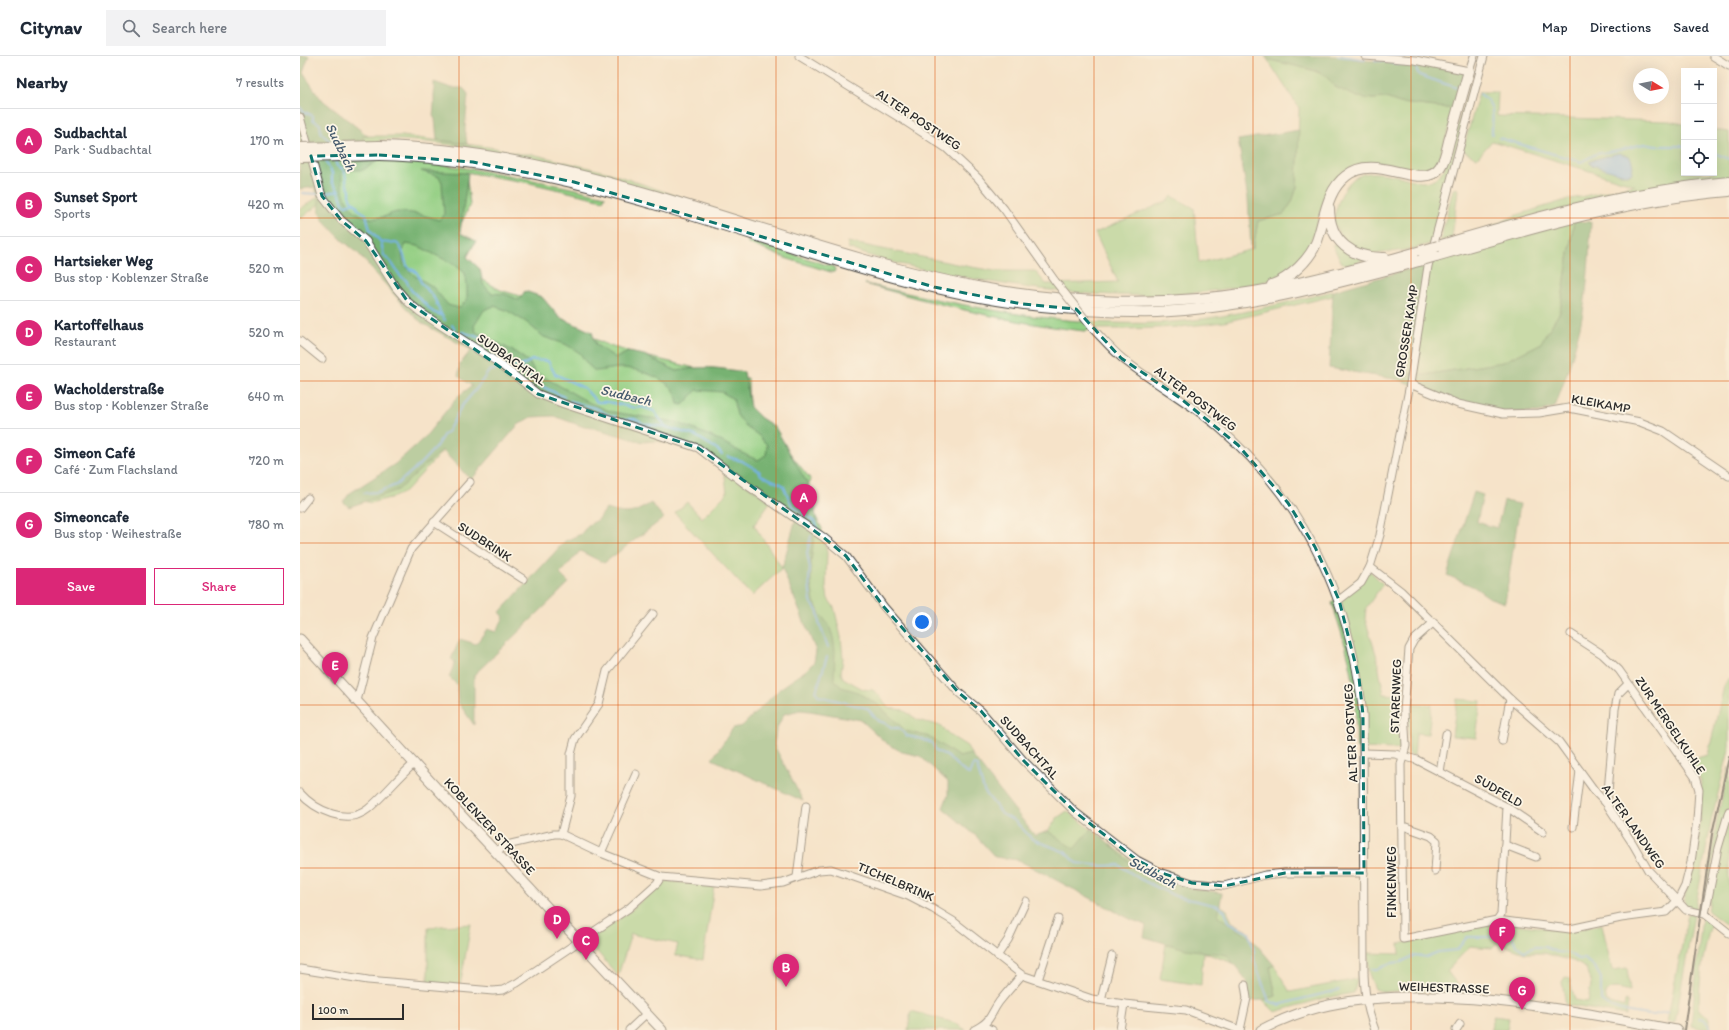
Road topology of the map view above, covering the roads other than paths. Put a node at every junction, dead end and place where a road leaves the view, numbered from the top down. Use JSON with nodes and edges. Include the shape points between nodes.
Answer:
{"nodes":[{"id":1,"x":799,"y":56,"type":"edge"},
{"id":2,"x":1365,"y":56,"type":"edge"},
{"id":3,"x":1474,"y":56,"type":"edge"},
{"id":4,"x":1484,"y":56,"type":"edge"},
{"id":5,"x":1713,"y":56,"type":"edge"},
{"id":6,"x":1729,"y":66,"type":"edge"},
{"id":7,"x":1469,"y":71,"type":"junction"},
{"id":8,"x":300,"y":117,"type":"edge"},
{"id":9,"x":300,"y":148,"type":"edge"},
{"id":10,"x":379,"y":150,"type":"junction"},
{"id":11,"x":300,"y":157,"type":"edge"},
{"id":12,"x":1729,"y":182,"type":"edge"},
{"id":13,"x":1729,"y":191,"type":"edge"},
{"id":14,"x":1329,"y":200,"type":"junction"},
{"id":15,"x":1437,"y":251,"type":"junction"},
{"id":16,"x":1420,"y":256,"type":"junction"},
{"id":17,"x":1400,"y":257,"type":"junction"},
{"id":18,"x":1253,"y":292,"type":"junction"},
{"id":19,"x":301,"y":343,"type":"edge"},
{"id":20,"x":322,"y":359,"type":"dead end"},
{"id":21,"x":1410,"y":384,"type":"junction"},
{"id":22,"x":1729,"y":476,"type":"edge"},
{"id":23,"x":470,"y":482,"type":"dead end"},
{"id":24,"x":308,"y":498,"type":"dead end"},
{"id":25,"x":300,"y":508,"type":"edge"},
{"id":26,"x":434,"y":522,"type":"junction"},
{"id":27,"x":1370,"y":567,"type":"junction"},
{"id":28,"x":523,"y":579,"type":"dead end"},
{"id":29,"x":1339,"y":600,"type":"junction"},
{"id":30,"x":653,"y":614,"type":"dead end"},
{"id":31,"x":1434,"y":622,"type":"junction"},
{"id":32,"x":1571,"y":634,"type":"dead end"},
{"id":33,"x":300,"y":639,"type":"edge"},
{"id":34,"x":1628,"y":684,"type":"junction"},
{"id":35,"x":1510,"y":699,"type":"junction"},
{"id":36,"x":357,"y":701,"type":"junction"},
{"id":37,"x":1446,"y":734,"type":"dead end"},
{"id":38,"x":1502,"y":741,"type":"dead end"},
{"id":39,"x":1364,"y":753,"type":"junction"},
{"id":40,"x":1404,"y":756,"type":"junction"},
{"id":41,"x":415,"y":763,"type":"junction"},
{"id":42,"x":1580,"y":771,"type":"junction"},
{"id":43,"x":1440,"y":772,"type":"junction"},
{"id":44,"x":636,"y":774,"type":"dead end"},
{"id":45,"x":300,"y":793,"type":"edge"},
{"id":46,"x":1606,"y":803,"type":"junction"},
{"id":47,"x":806,"y":806,"type":"dead end"},
{"id":48,"x":1507,"y":807,"type":"junction"},
{"id":49,"x":1729,"y":812,"type":"edge"},
{"id":50,"x":1403,"y":826,"type":"junction"},
{"id":51,"x":1573,"y":827,"type":"dead end"},
{"id":52,"x":1543,"y":832,"type":"dead end"},
{"id":53,"x":561,"y":834,"type":"junction"},
{"id":54,"x":1505,"y":845,"type":"junction"},
{"id":55,"x":495,"y":851,"type":"junction"},
{"id":56,"x":601,"y":853,"type":"junction"},
{"id":57,"x":1536,"y":857,"type":"dead end"},
{"id":58,"x":1435,"y":872,"type":"dead end"},
{"id":59,"x":1364,"y":873,"type":"junction"},
{"id":60,"x":661,"y":877,"type":"junction"},
{"id":61,"x":797,"y":877,"type":"junction"},
{"id":62,"x":1678,"y":900,"type":"junction"},
{"id":63,"x":1026,"y":901,"type":"dead end"},
{"id":64,"x":1705,"y":914,"type":"junction"},
{"id":65,"x":1058,"y":919,"type":"dead end"},
{"id":66,"x":1497,"y":920,"type":"junction"},
{"id":67,"x":1729,"y":933,"type":"edge"},
{"id":68,"x":579,"y":942,"type":"junction"},
{"id":69,"x":997,"y":956,"type":"junction"},
{"id":70,"x":1112,"y":956,"type":"dead end"},
{"id":71,"x":300,"y":969,"type":"edge"},
{"id":72,"x":1022,"y":975,"type":"junction"},
{"id":73,"x":1038,"y":980,"type":"junction"},
{"id":74,"x":1245,"y":985,"type":"dead end"},
{"id":75,"x":1101,"y":1000,"type":"junction"},
{"id":76,"x":1365,"y":1000,"type":"junction"},
{"id":77,"x":1124,"y":1004,"type":"junction"},
{"id":78,"x":646,"y":1014,"type":"junction"},
{"id":79,"x":982,"y":1026,"type":"junction"},
{"id":80,"x":629,"y":1030,"type":"edge"},
{"id":81,"x":662,"y":1030,"type":"edge"},
{"id":82,"x":974,"y":1030,"type":"edge"},
{"id":83,"x":992,"y":1030,"type":"edge"},
{"id":84,"x":1120,"y":1030,"type":"edge"},
{"id":85,"x":1240,"y":1030,"type":"edge"},
{"id":86,"x":1261,"y":1030,"type":"edge"},
{"id":87,"x":1375,"y":1030,"type":"edge"},
{"id":88,"x":1677,"y":1030,"type":"edge"}],
"edges":[{"from":1,"to":29,"type":"street","name":"ALTER POSTWEG","bridge":true,"via":[[946,148],[978,178],[1093,329],[1121,358],[1216,425],[1264,472],[1305,529]]},
{"from":2,"to":7,"type":"street","via":[[1415,60]]},
{"from":3,"to":7,"type":"street"},
{"from":4,"to":21,"type":"street","name":"GROSSER KAMP","via":[[1428,266]]},
{"from":5,"to":6,"type":"street"},
{"from":7,"to":14,"type":"highway","via":[[1444,161],[1436,172],[1428,177],[1418,177],[1382,168],[1365,168],[1347,174],[1332,192]]},
{"from":8,"to":59,"type":"street","name":"SUDBACHTAL","via":[[322,196],[341,220],[366,241],[408,302],[500,364],[538,394],[698,448],[836,547],[846,556],[884,607],[1023,760],[1075,812],[1137,860],[1162,873],[1192,883],[1224,886],[1285,873]]},
{"from":9,"to":10,"type":"highway","bridge":true},
{"from":10,"to":11,"type":"highway","bridge":true},
{"from":10,"to":16,"type":"highway","via":[[473,162],[574,182],[880,273],[982,297],[1064,308],[1156,312],[1260,300],[1313,289]]},
{"from":10,"to":18,"type":"highway","via":[[437,149],[576,174],[882,265],[984,288],[1056,298],[1152,302]]},
{"from":12,"to":15,"type":"highway","via":[[1656,191],[1606,201]]},
{"from":13,"to":15,"type":"highway","via":[[1611,209]]},
{"from":14,"to":17,"type":"highway","via":[[1332,228],[1344,246],[1365,256]]},
{"from":14,"to":18,"type":"highway","via":[[1316,243],[1303,263],[1280,282]]},
{"from":15,"to":16,"type":"highway","bridge":true},
{"from":16,"to":17,"type":"highway"},
{"from":17,"to":18,"type":"highway","via":[[1330,276]]},
{"from":19,"to":20,"type":"street"},
{"from":21,"to":22,"type":"street","name":"KLEIKAMP","via":[[1458,404],[1502,414],[1539,413],[1569,408],[1640,422],[1663,431]]},
{"from":21,"to":27,"type":"street","name":"GROSSER KAMP","via":[[1380,532]]},
{"from":23,"to":26,"type":"street"},
{"from":24,"to":25,"type":"street"},
{"from":26,"to":28,"type":"street","name":"SUDBRINK"},
{"from":26,"to":36,"type":"street","via":[[411,549],[373,638]]},
{"from":27,"to":29,"type":"street","name":"GROSSER KAMP","via":[[1362,583]]},
{"from":27,"to":31,"type":"street","name":"ALTER LANDWEG","via":[[1401,591]]},
{"from":29,"to":39,"type":"street","name":"ALTER POSTWEG","via":[[1359,678]]},
{"from":30,"to":53,"type":"street","via":[[607,671],[599,704],[575,739],[571,754],[570,796]]},
{"from":31,"to":35,"type":"street","name":"ALTER LANDWEG"},
{"from":31,"to":40,"type":"street","name":"STARENWEG","via":[[1414,640],[1409,649],[1404,710]]},
{"from":32,"to":34,"type":"street","name":"ZUR MERGELKUHLE","via":[[1602,654],[1619,670]]},
{"from":33,"to":36,"type":"main road","name":"KOBLENZER STRASSE"},
{"from":34,"to":46,"type":"street","via":[[1618,694],[1615,709]]},
{"from":34,"to":62,"type":"street","name":"ZUR MERGELKUHLE","via":[[1695,776],[1699,790],[1691,862],[1685,886]]},
{"from":35,"to":38,"type":"street"},
{"from":35,"to":42,"type":"street","name":"ALTER LANDWEG","via":[[1559,742]]},
{"from":36,"to":41,"type":"main road","name":"KOBLENZER STRASSE"},
{"from":37,"to":43,"type":"street"},
{"from":39,"to":40,"type":"street","name":"SUDFELD"},
{"from":39,"to":59,"type":"street","name":"ALTER POSTWEG"},
{"from":40,"to":43,"type":"street","name":"SUDFELD"},
{"from":40,"to":50,"type":"street","name":"FINKENWEG","via":[[1401,764]]},
{"from":41,"to":45,"type":"street","via":[[367,810],[356,815],[337,815],[320,810]]},
{"from":41,"to":55,"type":"main road","name":"KOBLENZER STRASSE"},
{"from":42,"to":46,"type":"street","name":"ALTER LANDWEG"},
{"from":42,"to":51,"type":"street"},
{"from":43,"to":48,"type":"street","name":"SUDFELD"},
{"from":44,"to":56,"type":"street"},
{"from":46,"to":62,"type":"street","name":"ALTER LANDWEG","via":[[1648,870]]},
{"from":47,"to":61,"type":"street"},
{"from":48,"to":52,"type":"street","name":"SUDFELD"},
{"from":48,"to":54,"type":"street"},
{"from":49,"to":64,"type":"street","via":[[1718,848]]},
{"from":50,"to":58,"type":"street","via":[[1437,841]]},
{"from":50,"to":66,"type":"street","name":"FINKENWEG","via":[[1403,939]]},
{"from":53,"to":55,"type":"street","via":[[511,844]]},
{"from":53,"to":56,"type":"street","name":"TICHELBRINK"},
{"from":54,"to":57,"type":"street"},
{"from":54,"to":66,"type":"street","via":[[1501,914]]},
{"from":55,"to":68,"type":"main road","name":"KOBLENZER STRASSE"},
{"from":56,"to":60,"type":"street","name":"TICHELBRINK"},
{"from":59,"to":76,"type":"street","name":"ALTER POSTWEG"},
{"from":60,"to":61,"type":"street","name":"TICHELBRINK","via":[[761,886],[783,884]]},
{"from":60,"to":68,"type":"street","via":[[629,908]]},
{"from":61,"to":69,"type":"street","name":"TICHELBRINK","via":[[831,869],[908,896],[953,921]]},
{"from":62,"to":64,"type":"street","name":"ALTER LANDWEG","via":[[1686,910]]},
{"from":62,"to":66,"type":"street","via":[[1666,912],[1570,929]]},
{"from":63,"to":69,"type":"street","via":[[1008,940]]},
{"from":64,"to":67,"type":"street","name":"ALTER LANDWEG"},
{"from":65,"to":73,"type":"street"},
{"from":68,"to":71,"type":"street","via":[[517,983],[503,990],[493,991],[368,980]]},
{"from":68,"to":78,"type":"main road","name":"KOBLENZER STRASSE"},
{"from":69,"to":72,"type":"street","name":"TICHELBRINK"},
{"from":70,"to":75,"type":"street"},
{"from":72,"to":73,"type":"street","name":"TICHELBRINK"},
{"from":72,"to":79,"type":"street","via":[[998,1004],[991,1018]]},
{"from":73,"to":75,"type":"street","name":"TICHELBRINK"},
{"from":74,"to":85,"type":"street","name":"TICHELBRINK","via":[[1247,998]]},
{"from":75,"to":77,"type":"street","name":"TICHELBRINK"},
{"from":76,"to":86,"type":"main road","name":"WEIHESTRASSE","via":[[1328,1005],[1299,1013]]},
{"from":76,"to":87,"type":"street","name":"ALTER POSTWEG"},
{"from":76,"to":88,"type":"main road","name":"WEIHESTRASSE","via":[[1435,998],[1517,1004]]},
{"from":77,"to":84,"type":"street"},
{"from":77,"to":85,"type":"street","name":"TICHELBRINK","via":[[1186,1010]]},
{"from":78,"to":80,"type":"street"},
{"from":78,"to":81,"type":"main road","name":"KOBLENZER STRASSE"},
{"from":79,"to":82,"type":"street"},
{"from":79,"to":83,"type":"street"}]}
